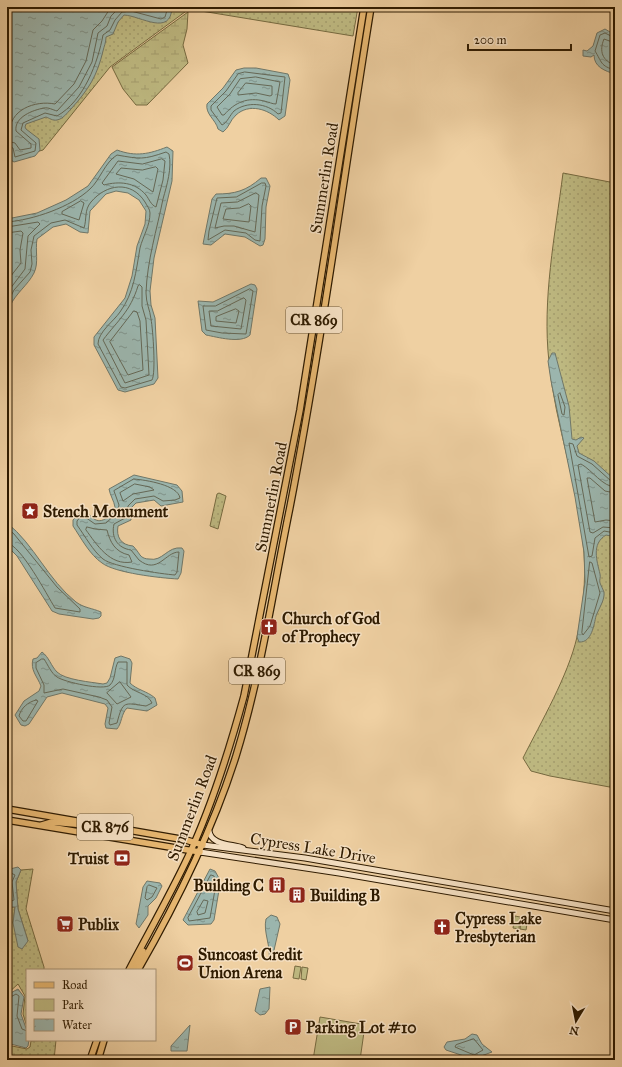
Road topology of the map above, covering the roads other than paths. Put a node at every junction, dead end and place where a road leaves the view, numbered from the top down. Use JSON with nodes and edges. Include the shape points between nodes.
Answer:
{"nodes":[{"id":1,"x":364,"y":7,"type":"edge"},
{"id":2,"x":371,"y":7,"type":"edge"},
{"id":3,"x":7,"y":810,"type":"edge"},
{"id":4,"x":7,"y":820,"type":"edge"},
{"id":5,"x":89,"y":824,"type":"junction"},
{"id":6,"x":41,"y":825,"type":"junction"},
{"id":7,"x":209,"y":831,"type":"junction"},
{"id":8,"x":194,"y":842,"type":"junction"},
{"id":9,"x":203,"y":845,"type":"junction"},
{"id":10,"x":191,"y":850,"type":"junction"},
{"id":11,"x":200,"y":852,"type":"junction"},
{"id":12,"x":251,"y":852,"type":"junction"},
{"id":13,"x":615,"y":911,"type":"edge"},
{"id":14,"x":615,"y":920,"type":"edge"},
{"id":15,"x":145,"y":940,"type":"junction"},
{"id":16,"x":130,"y":969,"type":"edge"},
{"id":17,"x":134,"y":969,"type":"edge"},
{"id":18,"x":139,"y":969,"type":"edge"},
{"id":19,"x":97,"y":1041,"type":"edge"},
{"id":20,"x":104,"y":1041,"type":"edge"},
{"id":21,"x":90,"y":1060,"type":"edge"},
{"id":22,"x":98,"y":1060,"type":"edge"}],
"edges":[{"from":1,"to":8,"type":"main road","name":"Summerlin Road","number":"CR 869","via":[[300,410],[248,678],[231,742]]},
{"from":2,"to":7,"type":"main road","name":"Summerlin Road","number":"CR 869","via":[[306,418],[263,642],[240,741]]},
{"from":3,"to":5,"type":"main road","name":"Cypress Lake Drive","number":"CR 876"},
{"from":4,"to":6,"type":"main road","name":"Cypress Lake Drive","number":"CR 876"},
{"from":5,"to":6,"type":"main road","via":[[77,826],[52,822]]},
{"from":5,"to":8,"type":"main road","name":"Cypress Lake Drive","number":"CR 876"},
{"from":6,"to":10,"type":"main road","name":"Cypress Lake Drive","number":"CR 876"},
{"from":7,"to":9,"type":"main road","name":"Summerlin Road","number":"CR 869"},
{"from":7,"to":12,"type":"main road","via":[[214,841]]},
{"from":8,"to":9,"type":"main road","name":"Cypress Lake Drive","number":"CR 876"},
{"from":8,"to":10,"type":"main road","name":"Summerlin Road","number":"CR 869"},
{"from":9,"to":11,"type":"main road","name":"Summerlin Road","number":"CR 869"},
{"from":9,"to":12,"type":"main road","name":"Cypress Lake Drive","number":"CR 876"},
{"from":10,"to":11,"type":"main road","name":"Cypress Lake Drive","number":"CR 876"},
{"from":10,"to":15,"type":"main road","name":"Summerlin Road","number":"CR 869"},
{"from":11,"to":14,"type":"main road","name":"Cypress Lake Drive","number":"CR 876"},
{"from":11,"to":18,"type":"main road","name":"Summerlin Road","number":"CR 869"},
{"from":12,"to":13,"type":"main road","name":"Cypress Lake Drive","number":"CR 876"},
{"from":15,"to":16,"type":"main road","name":"Summerlin Road","number":"CR 869"},
{"from":15,"to":17,"type":"main road","via":[[143,952]]},
{"from":19,"to":21,"type":"main road"},
{"from":20,"to":22,"type":"main road"}]}
